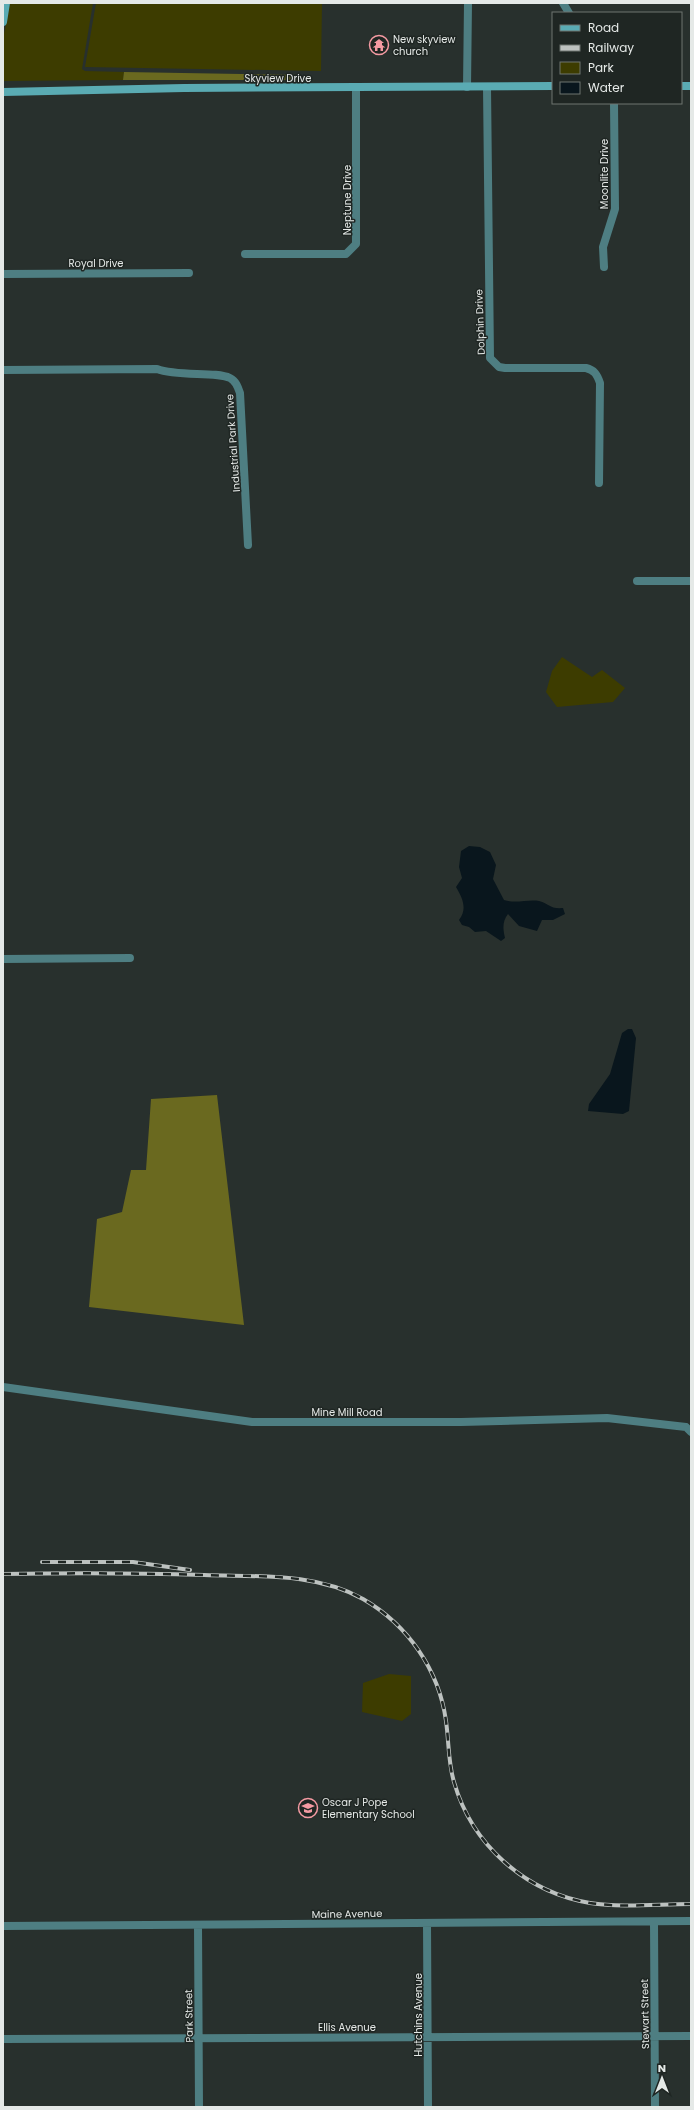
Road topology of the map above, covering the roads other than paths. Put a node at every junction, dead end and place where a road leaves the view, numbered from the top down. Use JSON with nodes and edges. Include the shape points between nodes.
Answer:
{"nodes":[{"id":1,"x":6,"y":3,"type":"edge"},
{"id":2,"x":468,"y":3,"type":"edge"},
{"id":3,"x":563,"y":3,"type":"edge"},
{"id":4,"x":568,"y":12,"type":"edge"},
{"id":5,"x":3,"y":22,"type":"edge"},
{"id":6,"x":552,"y":86,"type":"edge"},
{"id":7,"x":467,"y":87,"type":"junction"},
{"id":8,"x":487,"y":87,"type":"junction"},
{"id":9,"x":356,"y":88,"type":"junction"},
{"id":10,"x":3,"y":92,"type":"edge"},
{"id":11,"x":614,"y":104,"type":"edge"},
{"id":12,"x":245,"y":254,"type":"dead end"},
{"id":13,"x":604,"y":267,"type":"dead end"},
{"id":14,"x":189,"y":273,"type":"dead end"},
{"id":15,"x":3,"y":274,"type":"edge"},
{"id":16,"x":3,"y":370,"type":"edge"},
{"id":17,"x":599,"y":483,"type":"dead end"},
{"id":18,"x":248,"y":545,"type":"dead end"},
{"id":19,"x":637,"y":581,"type":"dead end"},
{"id":20,"x":691,"y":581,"type":"edge"},
{"id":21,"x":130,"y":958,"type":"dead end"},
{"id":22,"x":3,"y":959,"type":"edge"},
{"id":23,"x":3,"y":1387,"type":"edge"},
{"id":24,"x":691,"y":1432,"type":"edge"},
{"id":25,"x":691,"y":1921,"type":"edge"},
{"id":26,"x":654,"y":1922,"type":"junction"},
{"id":27,"x":427,"y":1923,"type":"junction"},
{"id":28,"x":198,"y":1925,"type":"junction"},
{"id":29,"x":3,"y":1926,"type":"edge"},
{"id":30,"x":691,"y":2036,"type":"edge"},
{"id":31,"x":655,"y":2037,"type":"junction"},
{"id":32,"x":199,"y":2038,"type":"junction"},
{"id":33,"x":428,"y":2038,"type":"junction"},
{"id":34,"x":3,"y":2039,"type":"edge"},
{"id":35,"x":199,"y":2107,"type":"edge"},
{"id":36,"x":428,"y":2107,"type":"edge"},
{"id":37,"x":655,"y":2107,"type":"edge"}],
"edges":[{"from":1,"to":5,"type":"street"},
{"from":2,"to":7,"type":"street"},
{"from":3,"to":4,"type":"street"},
{"from":6,"to":8,"type":"street","name":"Skyview Drive"},
{"from":7,"to":8,"type":"street","name":"Skyview Drive"},
{"from":7,"to":9,"type":"street","name":"Skyview Drive"},
{"from":8,"to":17,"type":"street","name":"Dolphin Drive","via":[[490,358],[499,367],[586,368],[598,376]]},
{"from":9,"to":10,"type":"street","name":"Skyview Drive","via":[[162,88]]},
{"from":9,"to":12,"type":"street","name":"Neptune Drive","via":[[356,244],[346,254]]},
{"from":11,"to":13,"type":"street","name":"Moonlite Drive","via":[[615,209],[603,247]]},
{"from":14,"to":15,"type":"street","name":"Royal Drive"},
{"from":16,"to":18,"type":"street","name":"Industrial Park Drive","via":[[157,370],[170,374],[230,378],[237,384],[240,393]]},
{"from":19,"to":20,"type":"street"},
{"from":21,"to":22,"type":"street"},
{"from":23,"to":24,"type":"street","name":"Mine Mill Road","via":[[252,1422],[454,1422],[607,1418],[686,1427]]},
{"from":25,"to":26,"type":"street","name":"Maine Avenue"},
{"from":26,"to":27,"type":"street","name":"Maine Avenue"},
{"from":26,"to":31,"type":"street","name":"Stewart Street"},
{"from":27,"to":28,"type":"street","name":"Maine Avenue"},
{"from":27,"to":33,"type":"street","name":"Hutchins Avenue"},
{"from":28,"to":29,"type":"street","name":"Maine Avenue"},
{"from":28,"to":32,"type":"street","name":"Park Street"},
{"from":30,"to":31,"type":"street","name":"Ellis Avenue"},
{"from":31,"to":33,"type":"street","name":"Ellis Avenue"},
{"from":31,"to":37,"type":"street","name":"Stewart Street"},
{"from":32,"to":33,"type":"street","name":"Ellis Avenue"},
{"from":32,"to":34,"type":"street","name":"Ellis Avenue"},
{"from":32,"to":35,"type":"street","name":"Park Street"},
{"from":33,"to":36,"type":"street","name":"Hutchins Avenue"}]}
